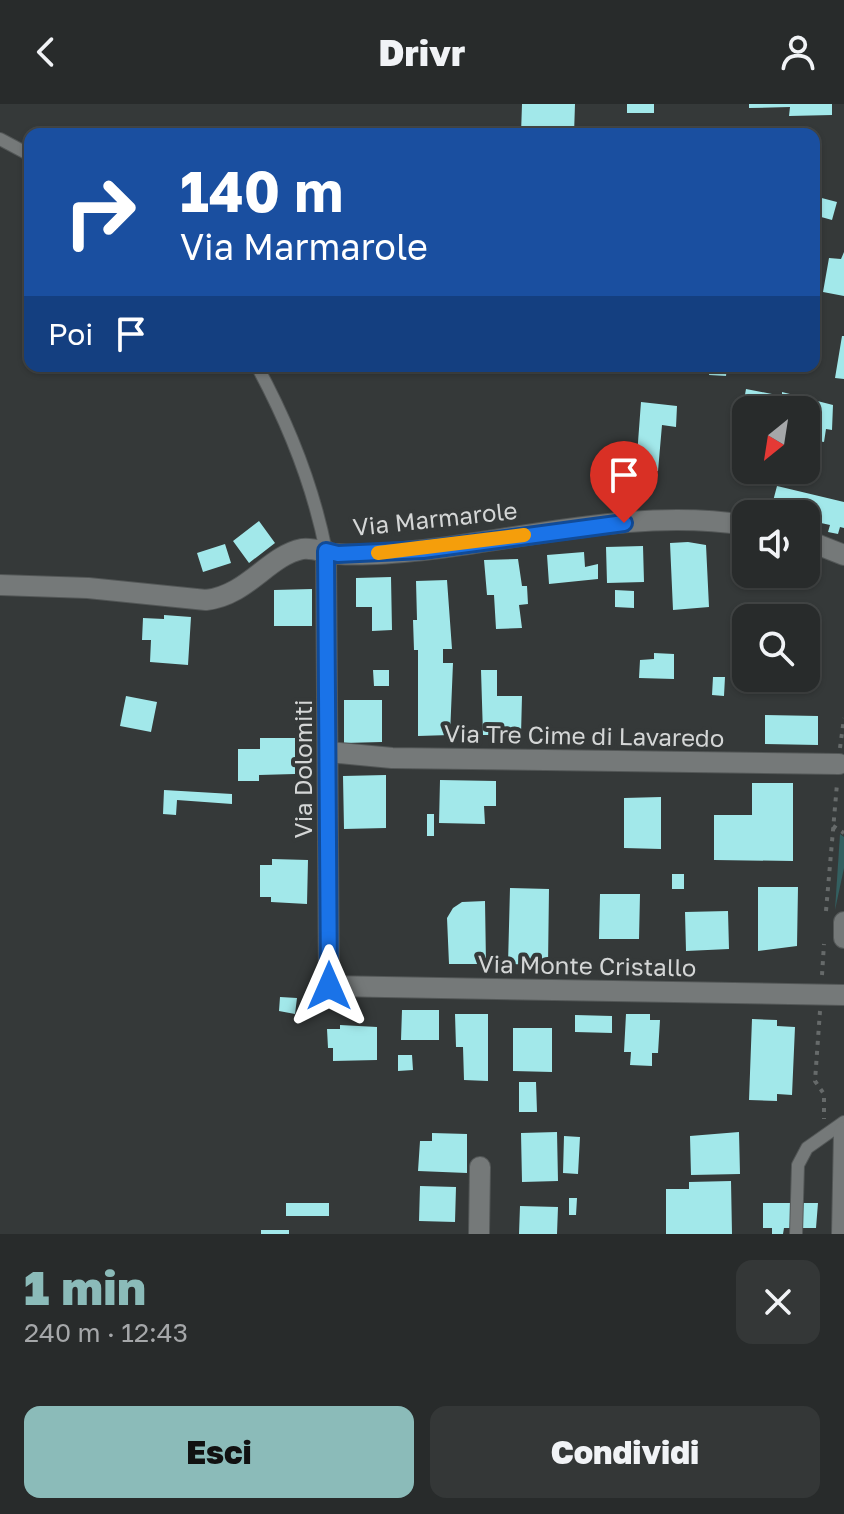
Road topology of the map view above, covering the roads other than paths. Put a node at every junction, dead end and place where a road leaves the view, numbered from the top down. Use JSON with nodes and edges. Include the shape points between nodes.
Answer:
{"nodes":[{"id":1,"x":0,"y":139,"type":"edge"},
{"id":2,"x":24,"y":152,"type":"edge"},
{"id":3,"x":260,"y":372,"type":"edge"},
{"id":4,"x":732,"y":524,"type":"edge"},
{"id":5,"x":820,"y":546,"type":"edge"},
{"id":6,"x":326,"y":551,"type":"junction"},
{"id":7,"x":844,"y":555,"type":"edge"},
{"id":8,"x":0,"y":585,"type":"edge"},
{"id":9,"x":329,"y":752,"type":"junction"},
{"id":10,"x":841,"y":764,"type":"edge"},
{"id":11,"x":835,"y":921,"type":"edge"},
{"id":12,"x":834,"y":936,"type":"edge"},
{"id":13,"x":329,"y":986,"type":"joint"},
{"id":14,"x":844,"y":995,"type":"edge"},
{"id":15,"x":844,"y":1122,"type":"edge"},
{"id":16,"x":844,"y":1132,"type":"edge"},
{"id":17,"x":480,"y":1167,"type":"dead end"},
{"id":18,"x":479,"y":1234,"type":"edge"},
{"id":19,"x":796,"y":1234,"type":"edge"},
{"id":20,"x":842,"y":1234,"type":"edge"}],
"edges":[{"from":1,"to":2,"type":"lane"},
{"from":3,"to":6,"type":"lane","via":[[285,418],[317,506]]},
{"from":4,"to":6,"type":"street","name":"Via Marmarole","via":[[597,525],[423,550]]},
{"from":5,"to":7,"type":"street"},
{"from":6,"to":8,"type":"street","name":"Via Marmarole","via":[[294,552],[251,582],[206,600]]},
{"from":6,"to":9,"type":"street","name":"Via Dolomiti"},
{"from":9,"to":10,"type":"street","name":"Via Tre Cime di Lavaredo","via":[[392,758]]},
{"from":9,"to":13,"type":"street","name":"Via Dolomiti"},
{"from":11,"to":12,"type":"street"},
{"from":13,"to":14,"type":"street","name":"Via Monte Cristallo"},
{"from":15,"to":19,"type":"lane","via":[[798,1165]]},
{"from":16,"to":20,"type":"street"},
{"from":17,"to":18,"type":"street"}]}
